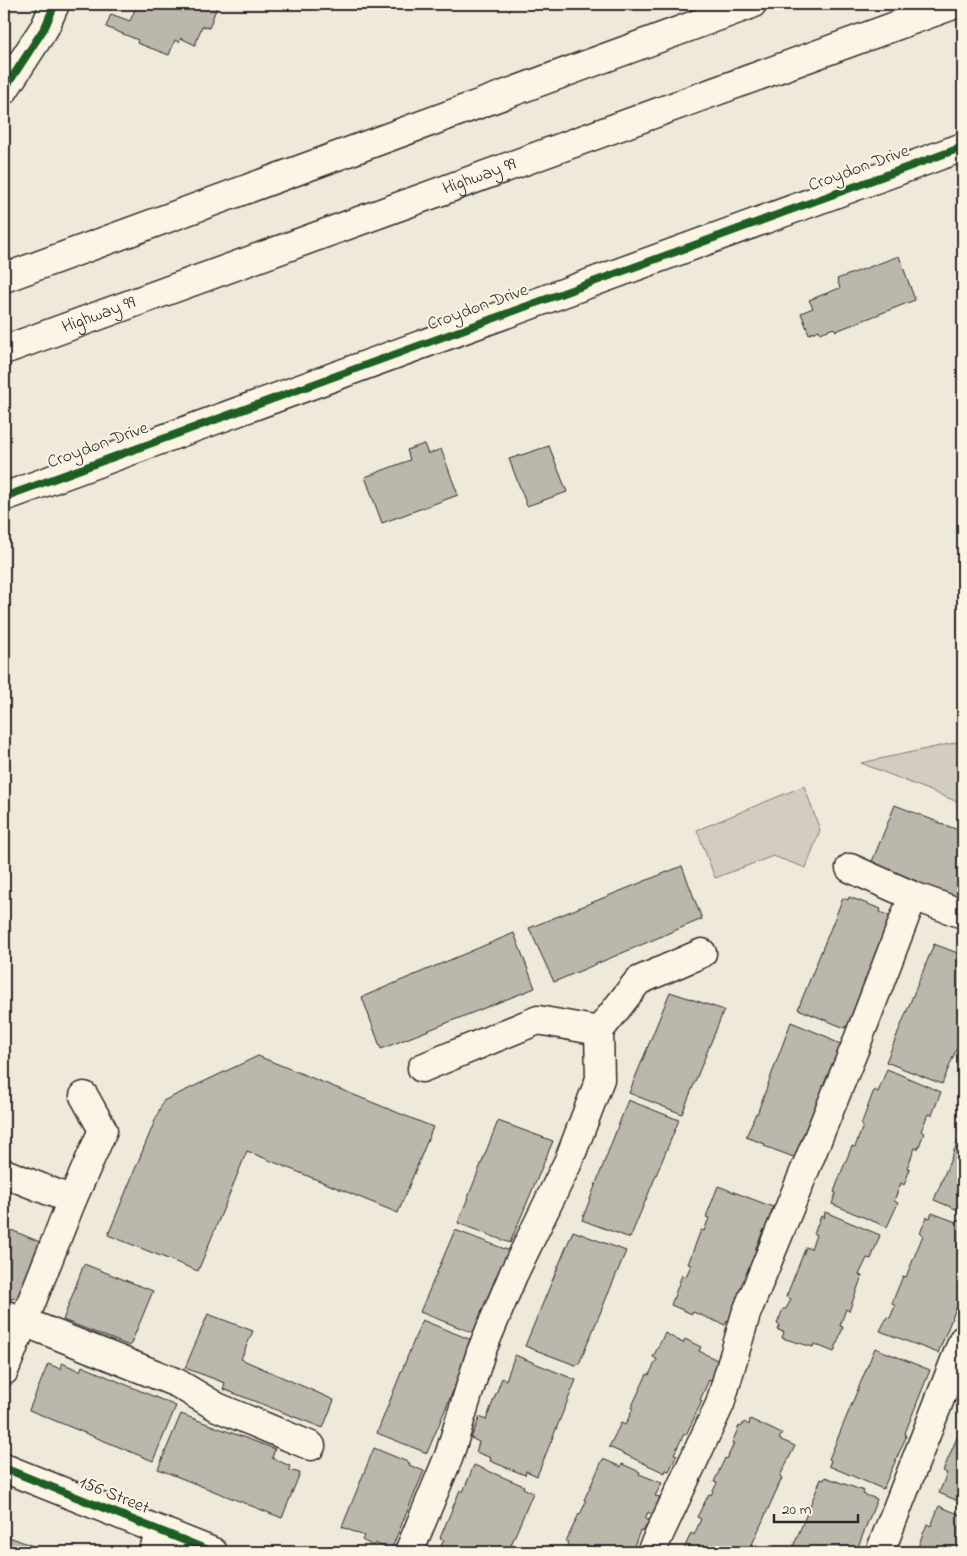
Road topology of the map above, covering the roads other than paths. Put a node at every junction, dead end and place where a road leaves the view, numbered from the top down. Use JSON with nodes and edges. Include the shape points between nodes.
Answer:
{"nodes":[{"id":1,"x":55,"y":4,"type":"edge"},
{"id":2,"x":752,"y":4,"type":"edge"},
{"id":3,"x":956,"y":4,"type":"edge"},
{"id":4,"x":4,"y":90,"type":"edge"},
{"id":5,"x":963,"y":147,"type":"edge"},
{"id":6,"x":4,"y":278,"type":"edge"},
{"id":7,"x":4,"y":350,"type":"edge"},
{"id":8,"x":4,"y":497,"type":"edge"},
{"id":9,"x":850,"y":868,"type":"dead end"},
{"id":10,"x":913,"y":896,"type":"junction"},
{"id":11,"x":963,"y":914,"type":"edge"},
{"id":12,"x":702,"y":953,"type":"dead end"},
{"id":13,"x":599,"y":1031,"type":"junction"},
{"id":14,"x":422,"y":1068,"type":"dead end"},
{"id":15,"x":84,"y":1096,"type":"dead end"},
{"id":16,"x":4,"y":1173,"type":"edge"},
{"id":17,"x":72,"y":1200,"type":"junction"},
{"id":18,"x":14,"y":1318,"type":"edge"},
{"id":19,"x":963,"y":1340,"type":"edge"},
{"id":20,"x":4,"y":1371,"type":"edge"},
{"id":21,"x":311,"y":1446,"type":"dead end"},
{"id":22,"x":4,"y":1468,"type":"edge"},
{"id":23,"x":157,"y":1542,"type":"edge"},
{"id":24,"x":213,"y":1552,"type":"edge"},
{"id":25,"x":409,"y":1552,"type":"edge"},
{"id":26,"x":651,"y":1552,"type":"edge"},
{"id":27,"x":880,"y":1552,"type":"edge"}],
"edges":[{"from":1,"to":4,"type":"main road","via":[[45,27]]},
{"from":2,"to":6,"type":"main road"},
{"from":3,"to":7,"type":"main road","name":"Highway 99"},
{"from":5,"to":8,"type":"main road","name":"Croydon Drive"},
{"from":9,"to":10,"type":"main road"},
{"from":10,"to":11,"type":"main road"},
{"from":10,"to":26,"type":"main road","via":[[746,1314],[720,1404]]},
{"from":12,"to":13,"type":"main road","via":[[638,980]]},
{"from":13,"to":14,"type":"main road","via":[[538,1020]]},
{"from":13,"to":25,"type":"main road","via":[[600,1078],[569,1160],[513,1275],[481,1352],[448,1456]]},
{"from":15,"to":17,"type":"main road","via":[[103,1130]]},
{"from":16,"to":17,"type":"main road"},
{"from":17,"to":18,"type":"main road"},
{"from":18,"to":20,"type":"main road"},
{"from":18,"to":21,"type":"main road","via":[[177,1383],[217,1407]]},
{"from":19,"to":27,"type":"main road"},
{"from":22,"to":23,"type":"main road","name":"156 Street"},
{"from":23,"to":24,"type":"main road","name":"156 Street"}]}
